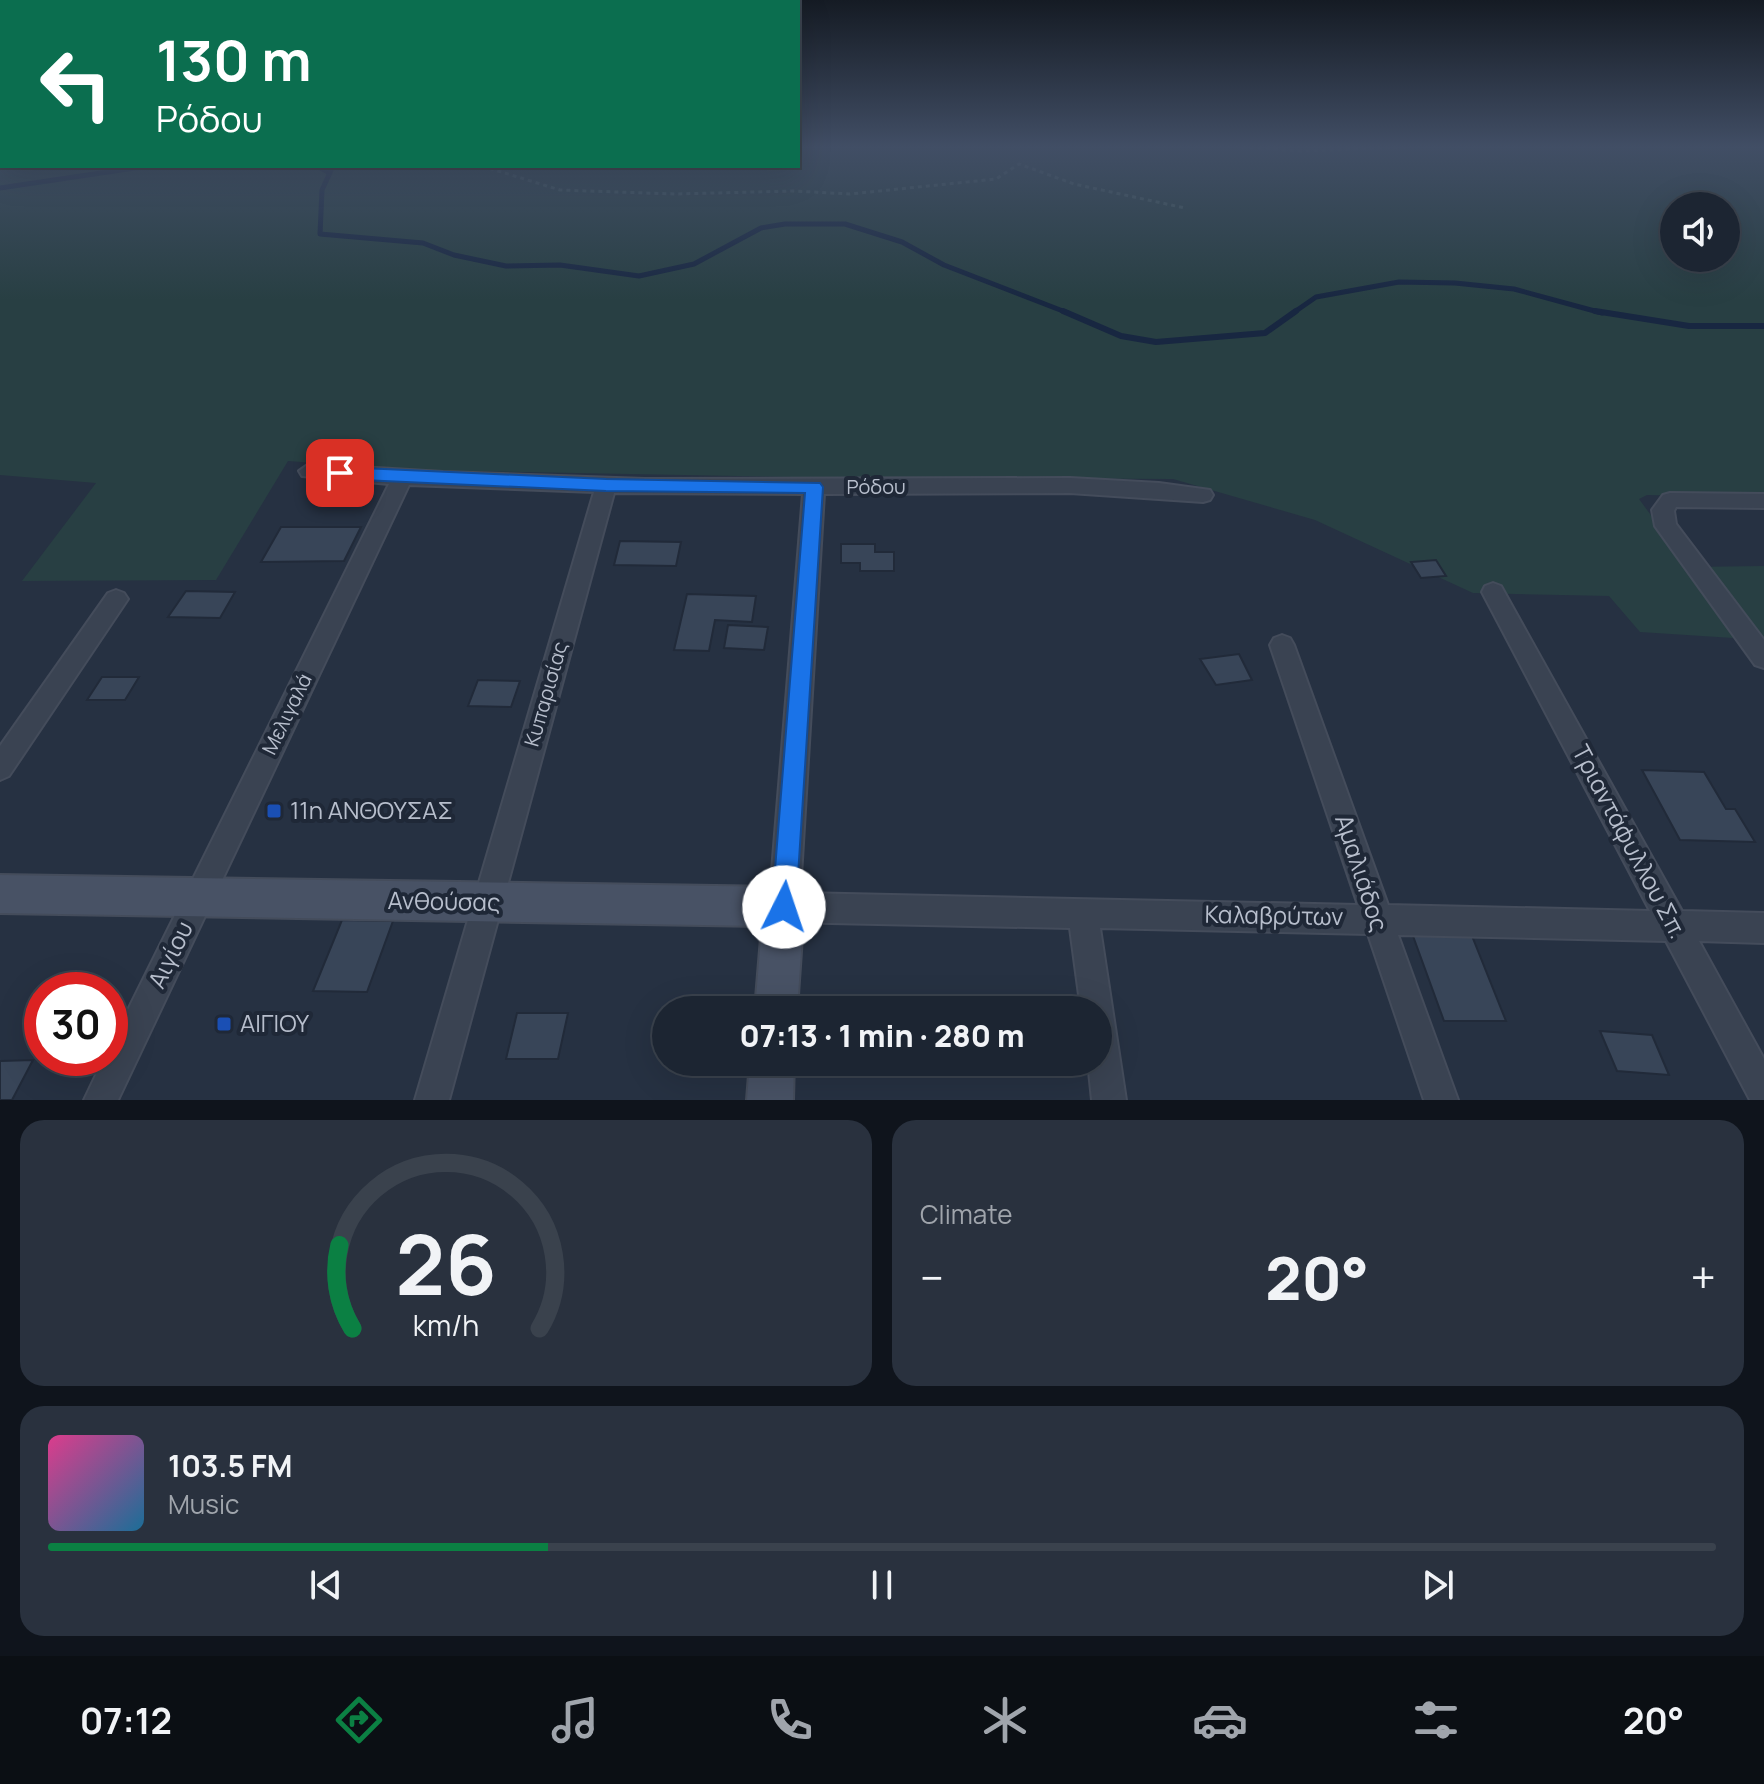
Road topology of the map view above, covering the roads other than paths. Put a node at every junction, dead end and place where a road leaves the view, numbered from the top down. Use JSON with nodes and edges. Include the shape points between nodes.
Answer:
{"nodes":[{"id":1,"x":309,"y":471,"type":"dead end"},
{"id":2,"x":402,"y":478,"type":"junction"},
{"id":3,"x":606,"y":485,"type":"junction"},
{"id":4,"x":814,"y":487,"type":"junction"},
{"id":5,"x":1203,"y":495,"type":"dead end"},
{"id":6,"x":1764,"y":501,"type":"edge"},
{"id":7,"x":1493,"y":592,"type":"dead end"},
{"id":8,"x":116,"y":599,"type":"dead end"},
{"id":9,"x":1282,"y":645,"type":"dead end"},
{"id":10,"x":1764,"y":658,"type":"edge"},
{"id":11,"x":0,"y":768,"type":"edge"},
{"id":12,"x":0,"y":894,"type":"edge"},
{"id":13,"x":200,"y":897,"type":"junction"},
{"id":14,"x":486,"y":903,"type":"junction"},
{"id":15,"x":784,"y":907,"type":"junction"},
{"id":16,"x":1083,"y":914,"type":"junction"},
{"id":17,"x":1376,"y":918,"type":"junction"},
{"id":18,"x":1675,"y":928,"type":"junction"},
{"id":19,"x":1764,"y":928,"type":"edge"},
{"id":20,"x":777,"y":996,"type":"edge"},
{"id":21,"x":1095,"y":996,"type":"edge"},
{"id":22,"x":771,"y":1076,"type":"edge"},
{"id":23,"x":1106,"y":1076,"type":"edge"},
{"id":24,"x":1764,"y":1092,"type":"edge"},
{"id":25,"x":101,"y":1100,"type":"edge"},
{"id":26,"x":432,"y":1100,"type":"edge"},
{"id":27,"x":770,"y":1100,"type":"edge"},
{"id":28,"x":1109,"y":1100,"type":"edge"},
{"id":29,"x":1441,"y":1100,"type":"edge"}],
"edges":[{"from":1,"to":2,"type":"street","name":"Ρόδου"},
{"from":2,"to":3,"type":"street","name":"Ρόδου"},
{"from":2,"to":13,"type":"street","name":"Μελιγαλά"},
{"from":3,"to":4,"type":"street","name":"Ρόδου"},
{"from":3,"to":14,"type":"street","name":"Κυπαρισίας"},
{"from":4,"to":5,"type":"street","name":"Ρόδου","via":[[1117,487]]},
{"from":4,"to":15,"type":"street"},
{"from":6,"to":10,"type":"street","via":[[1670,500],[1663,510],[1666,526]]},
{"from":7,"to":18,"type":"street","name":"Τριαντάφυλλου Σπ."},
{"from":8,"to":11,"type":"street"},
{"from":9,"to":17,"type":"street","name":"Αμαλιάδος"},
{"from":12,"to":13,"type":"street","name":"Ανθούσας"},
{"from":13,"to":14,"type":"street","name":"Ανθούσας"},
{"from":13,"to":25,"type":"street","name":"Αιγίου"},
{"from":14,"to":15,"type":"street","name":"Ανθούσας"},
{"from":14,"to":26,"type":"street","name":"Κυπαρισίας"},
{"from":15,"to":16,"type":"street","name":"Καλαβρύτων"},
{"from":15,"to":20,"type":"street"},
{"from":16,"to":17,"type":"street","name":"Καλαβρύτων"},
{"from":16,"to":21,"type":"street"},
{"from":17,"to":18,"type":"street","name":"Καλαβρύτων"},
{"from":17,"to":29,"type":"street","name":"Αμαλιάδος"},
{"from":18,"to":19,"type":"street","name":"Καλαβρύτων"},
{"from":18,"to":24,"type":"street","name":"Τριαντάφυλλου Σπ."},
{"from":22,"to":27,"type":"street"},
{"from":23,"to":28,"type":"street"}]}
